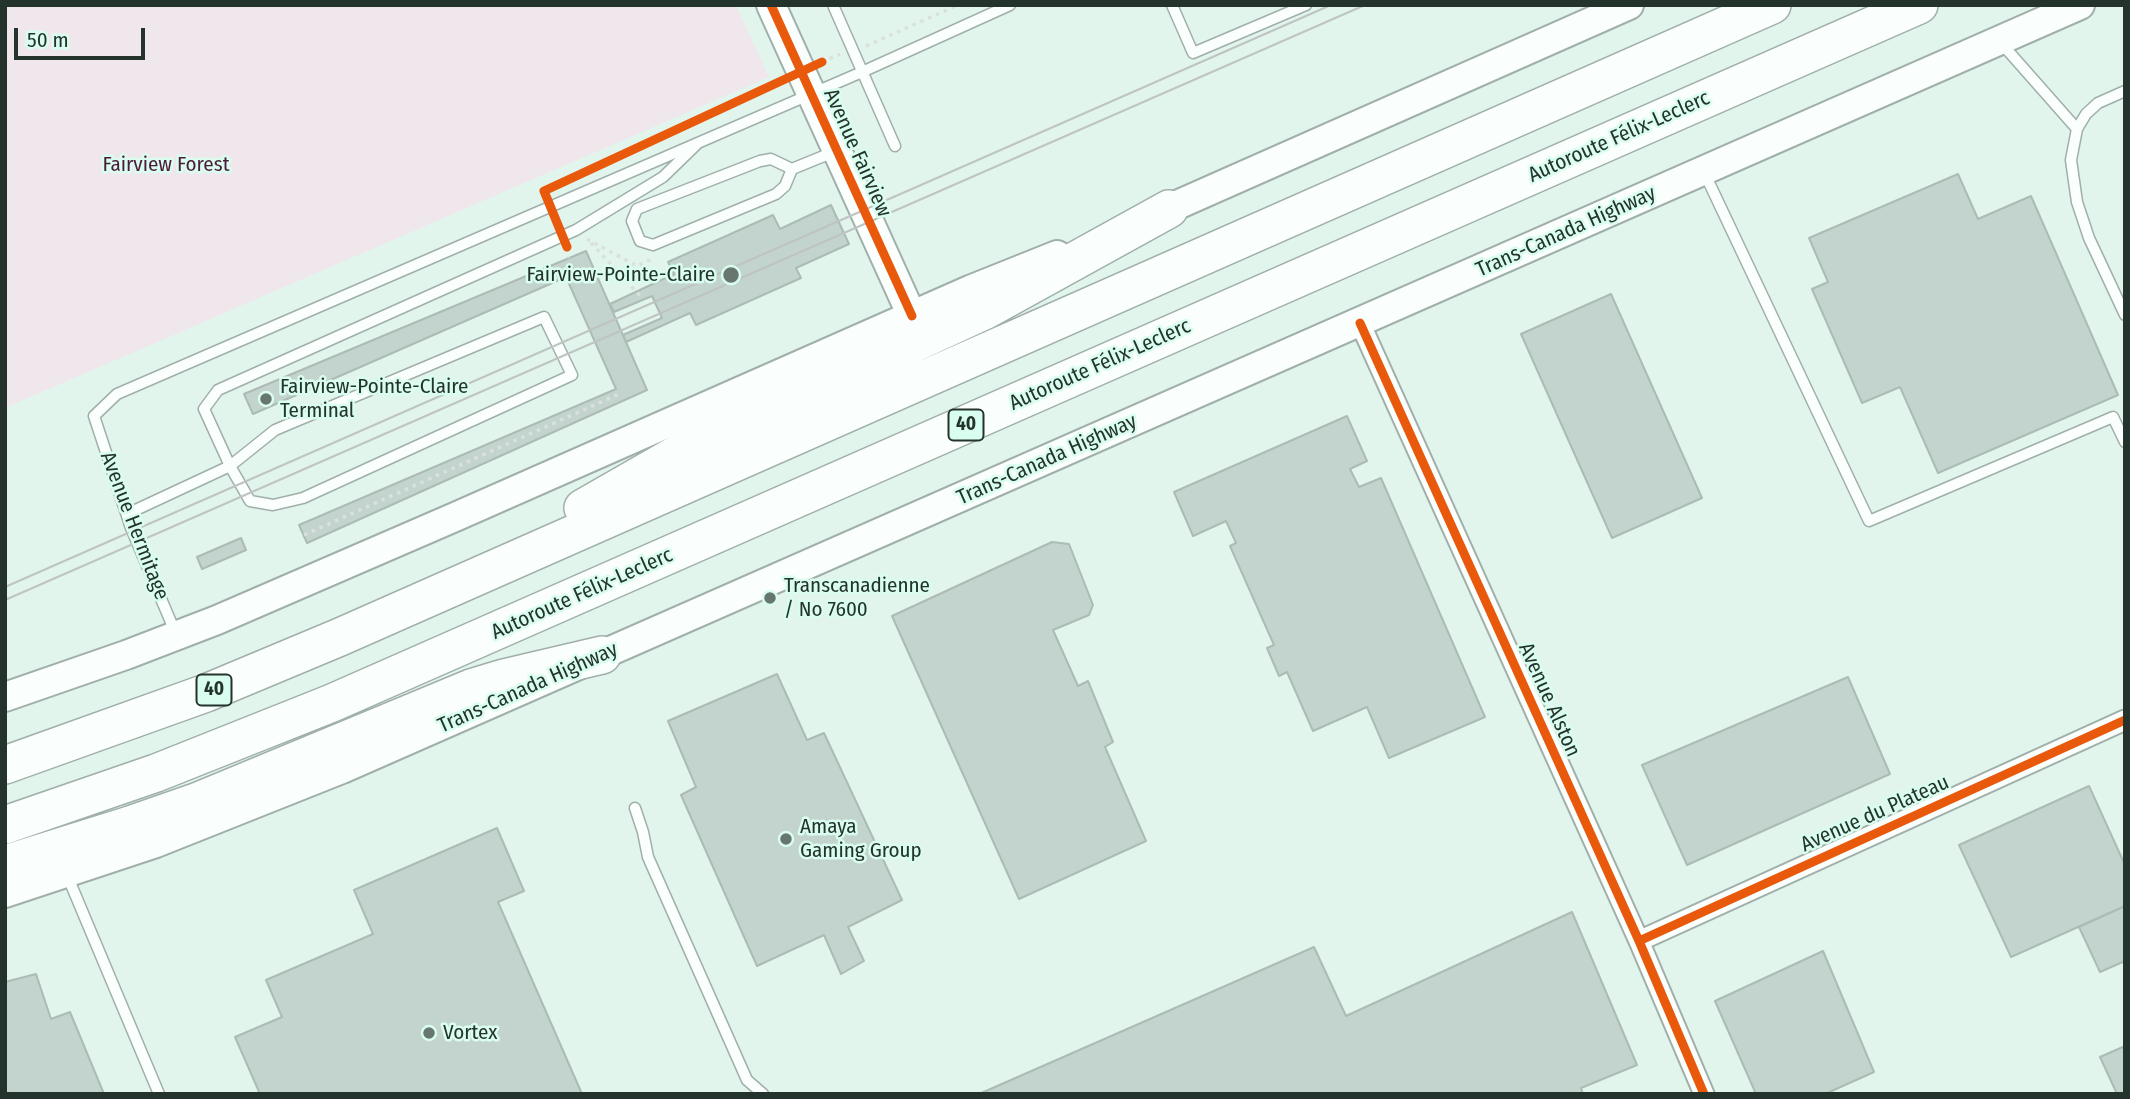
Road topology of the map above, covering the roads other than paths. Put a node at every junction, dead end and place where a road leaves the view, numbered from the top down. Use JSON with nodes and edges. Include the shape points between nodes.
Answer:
{"nodes":[{"id":1,"x":771,"y":5,"type":"edge"},
{"id":2,"x":834,"y":5,"type":"edge"},
{"id":3,"x":1010,"y":5,"type":"edge"},
{"id":4,"x":1172,"y":5,"type":"edge"},
{"id":5,"x":1306,"y":5,"type":"edge"},
{"id":6,"x":1772,"y":5,"type":"edge"},
{"id":7,"x":1919,"y":5,"type":"edge"},
{"id":8,"x":2080,"y":5,"type":"edge"},
{"id":9,"x":1624,"y":6,"type":"edge"},
{"id":10,"x":2000,"y":41,"type":"junction"},
{"id":11,"x":862,"y":72,"type":"junction"},
{"id":12,"x":811,"y":76,"type":"junction"},
{"id":13,"x":2125,"y":90,"type":"edge"},
{"id":14,"x":2077,"y":129,"type":"junction"},
{"id":15,"x":697,"y":144,"type":"junction"},
{"id":16,"x":895,"y":146,"type":"dead end"},
{"id":17,"x":837,"y":150,"type":"junction"},
{"id":18,"x":792,"y":169,"type":"junction"},
{"id":19,"x":1704,"y":171,"type":"junction"},
{"id":20,"x":1169,"y":209,"type":"junction"},
{"id":21,"x":2125,"y":315,"type":"edge"},
{"id":22,"x":912,"y":316,"type":"junction"},
{"id":23,"x":1360,"y":323,"type":"junction"},
{"id":24,"x":2125,"y":442,"type":"edge"},
{"id":25,"x":230,"y":467,"type":"junction"},
{"id":26,"x":127,"y":514,"type":"junction"},
{"id":27,"x":418,"y":603,"type":"junction"},
{"id":28,"x":177,"y":635,"type":"junction"},
{"id":29,"x":602,"y":654,"type":"junction"},
{"id":30,"x":5,"y":698,"type":"edge"},
{"id":31,"x":2125,"y":720,"type":"edge"},
{"id":32,"x":5,"y":765,"type":"edge"},
{"id":33,"x":635,"y":808,"type":"dead end"},
{"id":34,"x":5,"y":825,"type":"edge"},
{"id":35,"x":5,"y":864,"type":"edge"},
{"id":36,"x":67,"y":873,"type":"junction"},
{"id":37,"x":5,"y":893,"type":"edge"},
{"id":38,"x":1639,"y":941,"type":"junction"},
{"id":39,"x":159,"y":1094,"type":"edge"},
{"id":40,"x":763,"y":1094,"type":"edge"},
{"id":41,"x":1704,"y":1094,"type":"edge"}],
"edges":[{"from":1,"to":12,"type":"main road","name":"Avenue Fairview"},
{"from":2,"to":11,"type":"lane"},
{"from":3,"to":11,"type":"lane"},
{"from":4,"to":5,"type":"lane","via":[[1193,53]]},
{"from":6,"to":27,"type":"highway","number":"40"},
{"from":7,"to":34,"type":"highway","name":"Autoroute Félix-Leclerc","number":"40","via":[[343,698],[156,773]]},
{"from":8,"to":10,"type":"main road","name":"Trans-Canada Highway"},
{"from":9,"to":20,"type":"main road"},
{"from":10,"to":14,"type":"lane"},
{"from":10,"to":19,"type":"main road","name":"Trans-Canada Highway"},
{"from":11,"to":12,"type":"lane"},
{"from":11,"to":16,"type":"lane"},
{"from":12,"to":15,"type":"lane"},
{"from":12,"to":17,"type":"main road","name":"Avenue Fairview"},
{"from":13,"to":14,"type":"lane","via":[[2098,103]]},
{"from":14,"to":21,"type":"lane","via":[[2071,160],[2077,202]]},
{"from":15,"to":25,"type":"lane","via":[[663,177],[565,241],[218,390],[204,409]]},
{"from":15,"to":26,"type":"lane","name":"Avenue Hermitage","via":[[117,394],[94,416]]},
{"from":17,"to":18,"type":"lane"},
{"from":17,"to":22,"type":"main road","name":"Avenue Fairview"},
{"from":18,"to":18,"type":"lane","via":[[771,159],[760,161],[637,209],[632,221],[640,241],[653,245],[776,194]]},
{"from":19,"to":23,"type":"main road","name":"Trans-Canada Highway"},
{"from":19,"to":24,"type":"lane","via":[[1868,521],[2113,417]]},
{"from":20,"to":22,"type":"main road"},
{"from":20,"to":27,"type":"highway","via":[[984,311],[693,445]]},
{"from":22,"to":28,"type":"main road"},
{"from":23,"to":29,"type":"main road","name":"Trans-Canada Highway"},
{"from":23,"to":38,"type":"street","name":"Avenue Alston"},
{"from":25,"to":25,"type":"lane","via":[[250,501],[273,505],[303,498],[572,375],[544,317],[275,430]]},
{"from":25,"to":26,"type":"lane"},
{"from":26,"to":28,"type":"lane","name":"Avenue Hermitage"},
{"from":27,"to":32,"type":"highway","number":"40","via":[[206,693]]},
{"from":28,"to":30,"type":"main road"},
{"from":29,"to":35,"type":"highway","via":[[471,688],[183,806]]},
{"from":29,"to":36,"type":"main road","name":"Trans-Canada Highway","via":[[342,769]]},
{"from":31,"to":38,"type":"street","name":"Avenue du Plateau"},
{"from":33,"to":40,"type":"lane","via":[[648,857],[741,1067],[747,1080]]},
{"from":36,"to":37,"type":"main road","name":"Trans-Canada Highway"},
{"from":36,"to":39,"type":"lane"},
{"from":38,"to":41,"type":"street","name":"Avenue Alston"}]}
